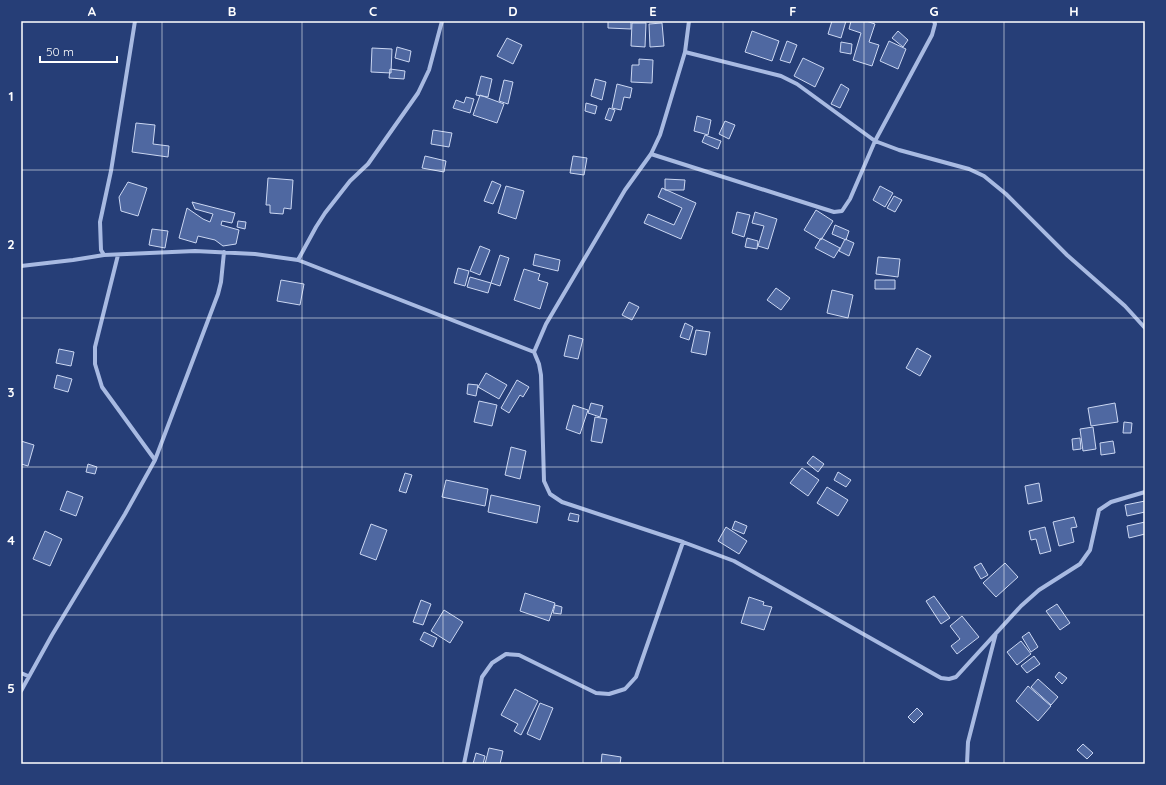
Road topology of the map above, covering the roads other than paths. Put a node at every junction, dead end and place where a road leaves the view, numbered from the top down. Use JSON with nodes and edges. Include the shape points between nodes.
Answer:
{"nodes":[{"id":1,"x":135,"y":21,"type":"edge"},
{"id":2,"x":442,"y":21,"type":"edge"},
{"id":3,"x":689,"y":21,"type":"edge"},
{"id":4,"x":934,"y":21,"type":"edge"},
{"id":5,"x":686,"y":52,"type":"junction"},
{"id":6,"x":875,"y":141,"type":"junction"},
{"id":7,"x":651,"y":154,"type":"junction"},
{"id":8,"x":224,"y":252,"type":"junction"},
{"id":9,"x":104,"y":255,"type":"junction"},
{"id":10,"x":118,"y":256,"type":"junction"},
{"id":11,"x":298,"y":260,"type":"junction"},
{"id":12,"x":21,"y":266,"type":"edge"},
{"id":13,"x":1145,"y":328,"type":"edge"},
{"id":14,"x":534,"y":352,"type":"junction"},
{"id":15,"x":156,"y":460,"type":"junction"},
{"id":16,"x":1145,"y":492,"type":"edge"},
{"id":17,"x":683,"y":542,"type":"junction"},
{"id":18,"x":997,"y":633,"type":"junction"},
{"id":19,"x":21,"y":673,"type":"edge"},
{"id":20,"x":28,"y":676,"type":"junction"},
{"id":21,"x":21,"y":691,"type":"edge"},
{"id":22,"x":464,"y":764,"type":"edge"},
{"id":23,"x":967,"y":764,"type":"edge"}],
"edges":[{"from":1,"to":9,"type":"street","via":[[111,171],[100,222],[101,250]]},
{"from":2,"to":11,"type":"street","via":[[429,70],[418,93],[368,164],[350,181],[322,218]]},
{"from":3,"to":5,"type":"street"},
{"from":4,"to":6,"type":"street","via":[[932,35]]},
{"from":5,"to":6,"type":"street","via":[[781,76],[797,84]]},
{"from":5,"to":7,"type":"street","via":[[660,135]]},
{"from":6,"to":7,"type":"street","via":[[850,199],[842,211],[834,212]]},
{"from":6,"to":13,"type":"street","via":[[984,176],[1125,306]]},
{"from":7,"to":14,"type":"street","via":[[624,190],[546,324]]},
{"from":8,"to":10,"type":"street","via":[[195,251]]},
{"from":8,"to":11,"type":"street"},
{"from":8,"to":15,"type":"street","via":[[218,294]]},
{"from":9,"to":10,"type":"street"},
{"from":9,"to":12,"type":"street"},
{"from":10,"to":15,"type":"street","via":[[95,347],[95,364],[102,387]]},
{"from":11,"to":14,"type":"street"},
{"from":14,"to":17,"type":"street","via":[[540,364],[544,481],[550,494],[562,502]]},
{"from":15,"to":20,"type":"street"},
{"from":16,"to":18,"type":"street","via":[[1111,502],[1099,510],[1090,550],[1080,564],[1039,590]]},
{"from":17,"to":18,"type":"street","via":[[734,561],[941,678],[956,677]]},
{"from":17,"to":22,"type":"street","via":[[636,677],[625,689],[609,694],[596,693],[519,655],[506,654],[492,663],[482,677]]},
{"from":18,"to":23,"type":"street","via":[[968,742]]},
{"from":19,"to":20,"type":"street"},
{"from":20,"to":21,"type":"street"}]}
